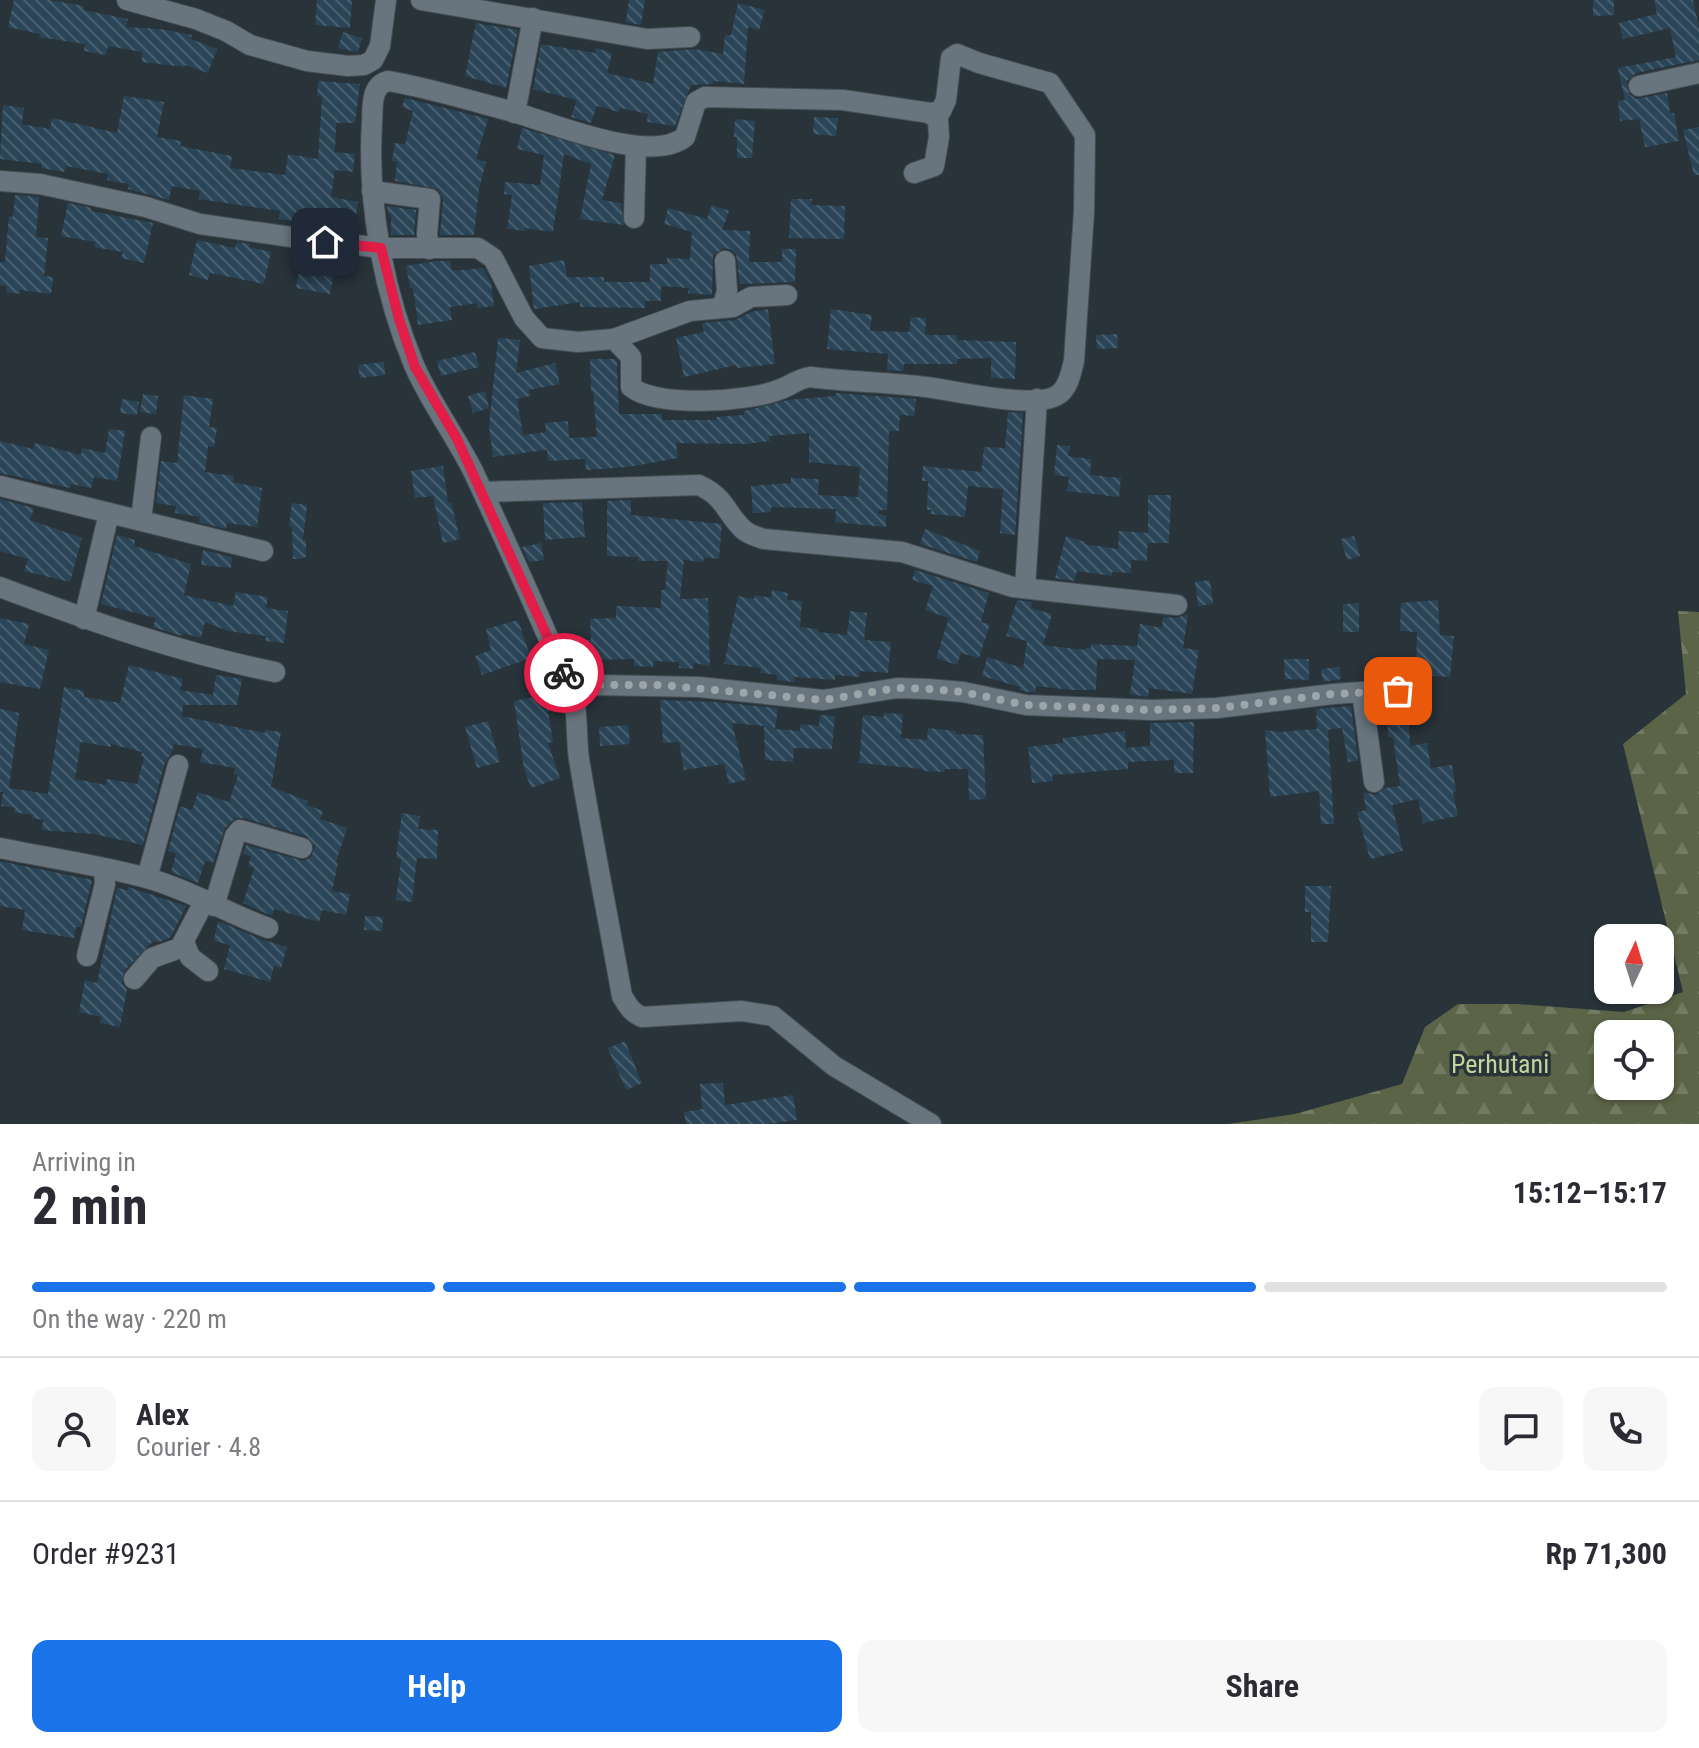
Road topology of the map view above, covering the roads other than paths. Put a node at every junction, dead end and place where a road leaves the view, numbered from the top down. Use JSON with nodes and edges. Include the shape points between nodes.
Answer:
{"nodes":[{"id":1,"x":127,"y":0,"type":"edge"},
{"id":2,"x":386,"y":0,"type":"edge"},
{"id":3,"x":421,"y":0,"type":"edge"},
{"id":4,"x":533,"y":18,"type":"junction"},
{"id":5,"x":690,"y":37,"type":"dead end"},
{"id":6,"x":1699,"y":73,"type":"edge"},
{"id":7,"x":1639,"y":86,"type":"dead end"},
{"id":8,"x":515,"y":113,"type":"junction"},
{"id":9,"x":930,"y":113,"type":"junction"},
{"id":10,"x":636,"y":146,"type":"junction"},
{"id":11,"x":914,"y":173,"type":"dead end"},
{"id":12,"x":0,"y":183,"type":"edge"},
{"id":13,"x":372,"y":191,"type":"junction"},
{"id":14,"x":634,"y":218,"type":"dead end"},
{"id":15,"x":381,"y":248,"type":"junction"},
{"id":16,"x":429,"y":249,"type":"junction"},
{"id":17,"x":725,"y":261,"type":"dead end"},
{"id":18,"x":787,"y":295,"type":"dead end"},
{"id":19,"x":722,"y":308,"type":"junction"},
{"id":20,"x":614,"y":339,"type":"junction"},
{"id":21,"x":1037,"y":399,"type":"junction"},
{"id":22,"x":151,"y":437,"type":"dead end"},
{"id":23,"x":0,"y":486,"type":"edge"},
{"id":24,"x":483,"y":492,"type":"junction"},
{"id":25,"x":109,"y":513,"type":"junction"},
{"id":26,"x":141,"y":520,"type":"junction"},
{"id":27,"x":263,"y":551,"type":"dead end"},
{"id":28,"x":0,"y":587,"type":"edge"},
{"id":29,"x":1025,"y":588,"type":"junction"},
{"id":30,"x":1177,"y":605,"type":"dead end"},
{"id":31,"x":84,"y":619,"type":"junction"},
{"id":32,"x":275,"y":672,"type":"dead end"},
{"id":33,"x":574,"y":687,"type":"junction"},
{"id":34,"x":1420,"y":688,"type":"dead end"},
{"id":35,"x":1362,"y":692,"type":"junction"},
{"id":36,"x":178,"y":765,"type":"dead end"},
{"id":37,"x":1374,"y":782,"type":"dead end"},
{"id":38,"x":0,"y":848,"type":"edge"},
{"id":39,"x":302,"y":848,"type":"dead end"},
{"id":40,"x":104,"y":869,"type":"junction"},
{"id":41,"x":147,"y":878,"type":"junction"},
{"id":42,"x":209,"y":903,"type":"junction"},
{"id":43,"x":268,"y":928,"type":"dead end"},
{"id":44,"x":184,"y":942,"type":"junction"},
{"id":45,"x":87,"y":956,"type":"dead end"},
{"id":46,"x":208,"y":971,"type":"dead end"},
{"id":47,"x":134,"y":979,"type":"dead end"},
{"id":48,"x":931,"y":1124,"type":"edge"}],
"edges":[{"from":1,"to":2,"type":"street","via":[[196,19],[250,45],[348,66],[373,60]]},
{"from":3,"to":4,"type":"street"},
{"from":4,"to":5,"type":"street","via":[[647,39]]},
{"from":4,"to":8,"type":"street"},
{"from":6,"to":7,"type":"street"},
{"from":8,"to":10,"type":"street"},
{"from":8,"to":13,"type":"street","via":[[382,83],[375,91]]},
{"from":9,"to":10,"type":"street","via":[[843,100],[705,97],[696,102],[681,140]]},
{"from":9,"to":11,"type":"street","via":[[938,120],[934,166]]},
{"from":9,"to":21,"type":"street","via":[[941,111],[951,58],[957,54],[1050,83],[1085,135],[1074,361],[1060,394]]},
{"from":10,"to":14,"type":"street"},
{"from":12,"to":15,"type":"street","via":[[40,184],[200,224]]},
{"from":13,"to":15,"type":"street"},
{"from":13,"to":16,"type":"street","via":[[430,199]]},
{"from":15,"to":16,"type":"street"},
{"from":15,"to":24,"type":"street","via":[[415,367]]},
{"from":16,"to":20,"type":"street","via":[[478,248],[489,254],[524,318],[542,338]]},
{"from":17,"to":19,"type":"street"},
{"from":18,"to":19,"type":"street","via":[[751,297]]},
{"from":19,"to":20,"type":"street","via":[[690,311]]},
{"from":20,"to":21,"type":"street","via":[[631,357],[631,387],[657,398],[734,399],[780,390],[810,377],[927,387],[984,398]]},
{"from":21,"to":29,"type":"street"},
{"from":22,"to":26,"type":"street"},
{"from":23,"to":25,"type":"street"},
{"from":24,"to":29,"type":"street","via":[[699,485],[725,503],[746,533],[764,539],[902,552]]},
{"from":24,"to":33,"type":"street"},
{"from":25,"to":26,"type":"street"},
{"from":25,"to":31,"type":"street"},
{"from":26,"to":27,"type":"street"},
{"from":28,"to":31,"type":"street"},
{"from":29,"to":30,"type":"street"},
{"from":31,"to":32,"type":"street","via":[[175,649]]},
{"from":33,"to":35,"type":"street","via":[[673,686],[823,700],[897,688],[928,689],[1026,705],[1152,710]]},
{"from":33,"to":48,"type":"street","via":[[591,829],[622,996],[631,1012],[642,1017],[742,1011],[773,1016],[834,1066]]},
{"from":34,"to":35,"type":"street"},
{"from":35,"to":37,"type":"street"},
{"from":36,"to":41,"type":"street"},
{"from":38,"to":40,"type":"street"},
{"from":39,"to":42,"type":"street","via":[[240,830]]},
{"from":40,"to":41,"type":"street"},
{"from":40,"to":45,"type":"street"},
{"from":41,"to":42,"type":"street"},
{"from":42,"to":43,"type":"street"},
{"from":42,"to":44,"type":"street"},
{"from":44,"to":46,"type":"street","via":[[190,957]]},
{"from":44,"to":47,"type":"street","via":[[152,958]]}]}
